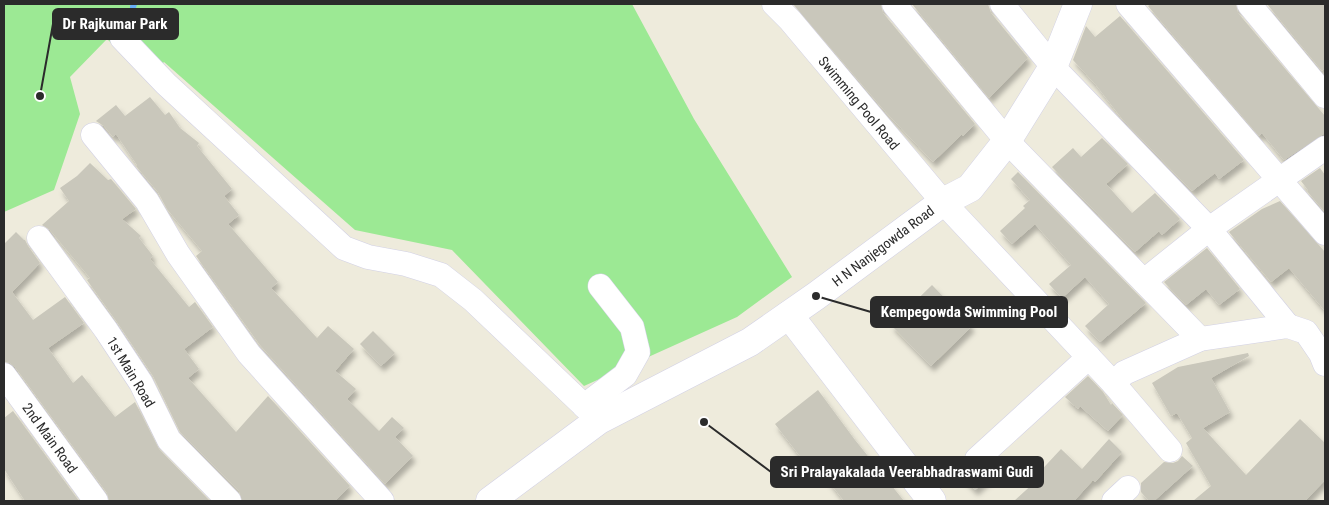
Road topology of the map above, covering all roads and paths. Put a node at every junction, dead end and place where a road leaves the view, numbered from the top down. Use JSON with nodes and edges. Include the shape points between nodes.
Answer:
{"nodes":[{"id":1,"x":774,"y":4,"type":"edge"},
{"id":2,"x":894,"y":4,"type":"edge"},
{"id":3,"x":1002,"y":4,"type":"edge"},
{"id":4,"x":1078,"y":4,"type":"edge"},
{"id":5,"x":1128,"y":4,"type":"edge"},
{"id":6,"x":1248,"y":4,"type":"edge"},
{"id":7,"x":122,"y":38,"type":"dead end"},
{"id":8,"x":1053,"y":67,"type":"junction"},
{"id":9,"x":1325,"y":96,"type":"edge"},
{"id":10,"x":93,"y":135,"type":"dead end"},
{"id":11,"x":1007,"y":141,"type":"junction"},
{"id":12,"x":1325,"y":148,"type":"edge"},
{"id":13,"x":1279,"y":179,"type":"junction"},
{"id":14,"x":943,"y":202,"type":"junction"},
{"id":15,"x":1209,"y":229,"type":"junction"},
{"id":16,"x":1325,"y":233,"type":"edge"},
{"id":17,"x":39,"y":238,"type":"dead end"},
{"id":18,"x":1144,"y":281,"type":"junction"},
{"id":19,"x":600,"y":286,"type":"dead end"},
{"id":20,"x":789,"y":315,"type":"junction"},
{"id":21,"x":1288,"y":326,"type":"junction"},
{"id":22,"x":1200,"y":339,"type":"junction"},
{"id":23,"x":1089,"y":357,"type":"junction"},
{"id":24,"x":1325,"y":364,"type":"edge"},
{"id":25,"x":4,"y":375,"type":"edge"},
{"id":26,"x":1114,"y":384,"type":"junction"},
{"id":27,"x":591,"y":413,"type":"junction"},
{"id":28,"x":1170,"y":450,"type":"dead end"},
{"id":29,"x":977,"y":459,"type":"dead end"},
{"id":30,"x":96,"y":501,"type":"edge"},
{"id":31,"x":229,"y":501,"type":"edge"},
{"id":32,"x":382,"y":501,"type":"edge"},
{"id":33,"x":490,"y":501,"type":"edge"},
{"id":34,"x":932,"y":501,"type":"edge"}],
"edges":[{"from":1,"to":14,"type":"street","name":"Swimming Pool Road"},
{"from":2,"to":11,"type":"street"},
{"from":3,"to":8,"type":"street"},
{"from":4,"to":8,"type":"street","name":"H N Nanjegowda Road"},
{"from":5,"to":13,"type":"street"},
{"from":6,"to":9,"type":"street"},
{"from":7,"to":27,"type":"street","via":[[166,84],[344,248],[441,275],[473,300]]},
{"from":8,"to":11,"type":"street","name":"H N Nanjegowda Road"},
{"from":8,"to":15,"type":"street"},
{"from":10,"to":32,"type":"street","via":[[147,201],[178,254],[249,354]]},
{"from":11,"to":14,"type":"street","name":"H N Nanjegowda Road","via":[[970,188]]},
{"from":11,"to":18,"type":"street"},
{"from":12,"to":13,"type":"street"},
{"from":13,"to":15,"type":"street"},
{"from":13,"to":16,"type":"street"},
{"from":14,"to":20,"type":"street","name":"H N Nanjegowda Road"},
{"from":14,"to":23,"type":"street","name":"Swimming Pool Road"},
{"from":15,"to":18,"type":"street"},
{"from":15,"to":21,"type":"street"},
{"from":17,"to":31,"type":"street","name":"1st Main Road","via":[[141,383],[169,440]]},
{"from":18,"to":22,"type":"street"},
{"from":19,"to":27,"type":"street","via":[[632,327],[638,352],[625,375]]},
{"from":20,"to":27,"type":"street","name":"H N Nanjegowda Road","via":[[750,342]]},
{"from":20,"to":34,"type":"street"},
{"from":21,"to":22,"type":"street"},
{"from":21,"to":24,"type":"street","via":[[1306,332]]},
{"from":22,"to":26,"type":"street","via":[[1124,374]]},
{"from":23,"to":26,"type":"street","name":"Swimming Pool Road"},
{"from":23,"to":29,"type":"street"},
{"from":25,"to":30,"type":"street","name":"2nd Main Road"},
{"from":26,"to":28,"type":"street","name":"Swimming Pool Road"},
{"from":27,"to":33,"type":"street","name":"H N Nanjegowda Road"}]}
